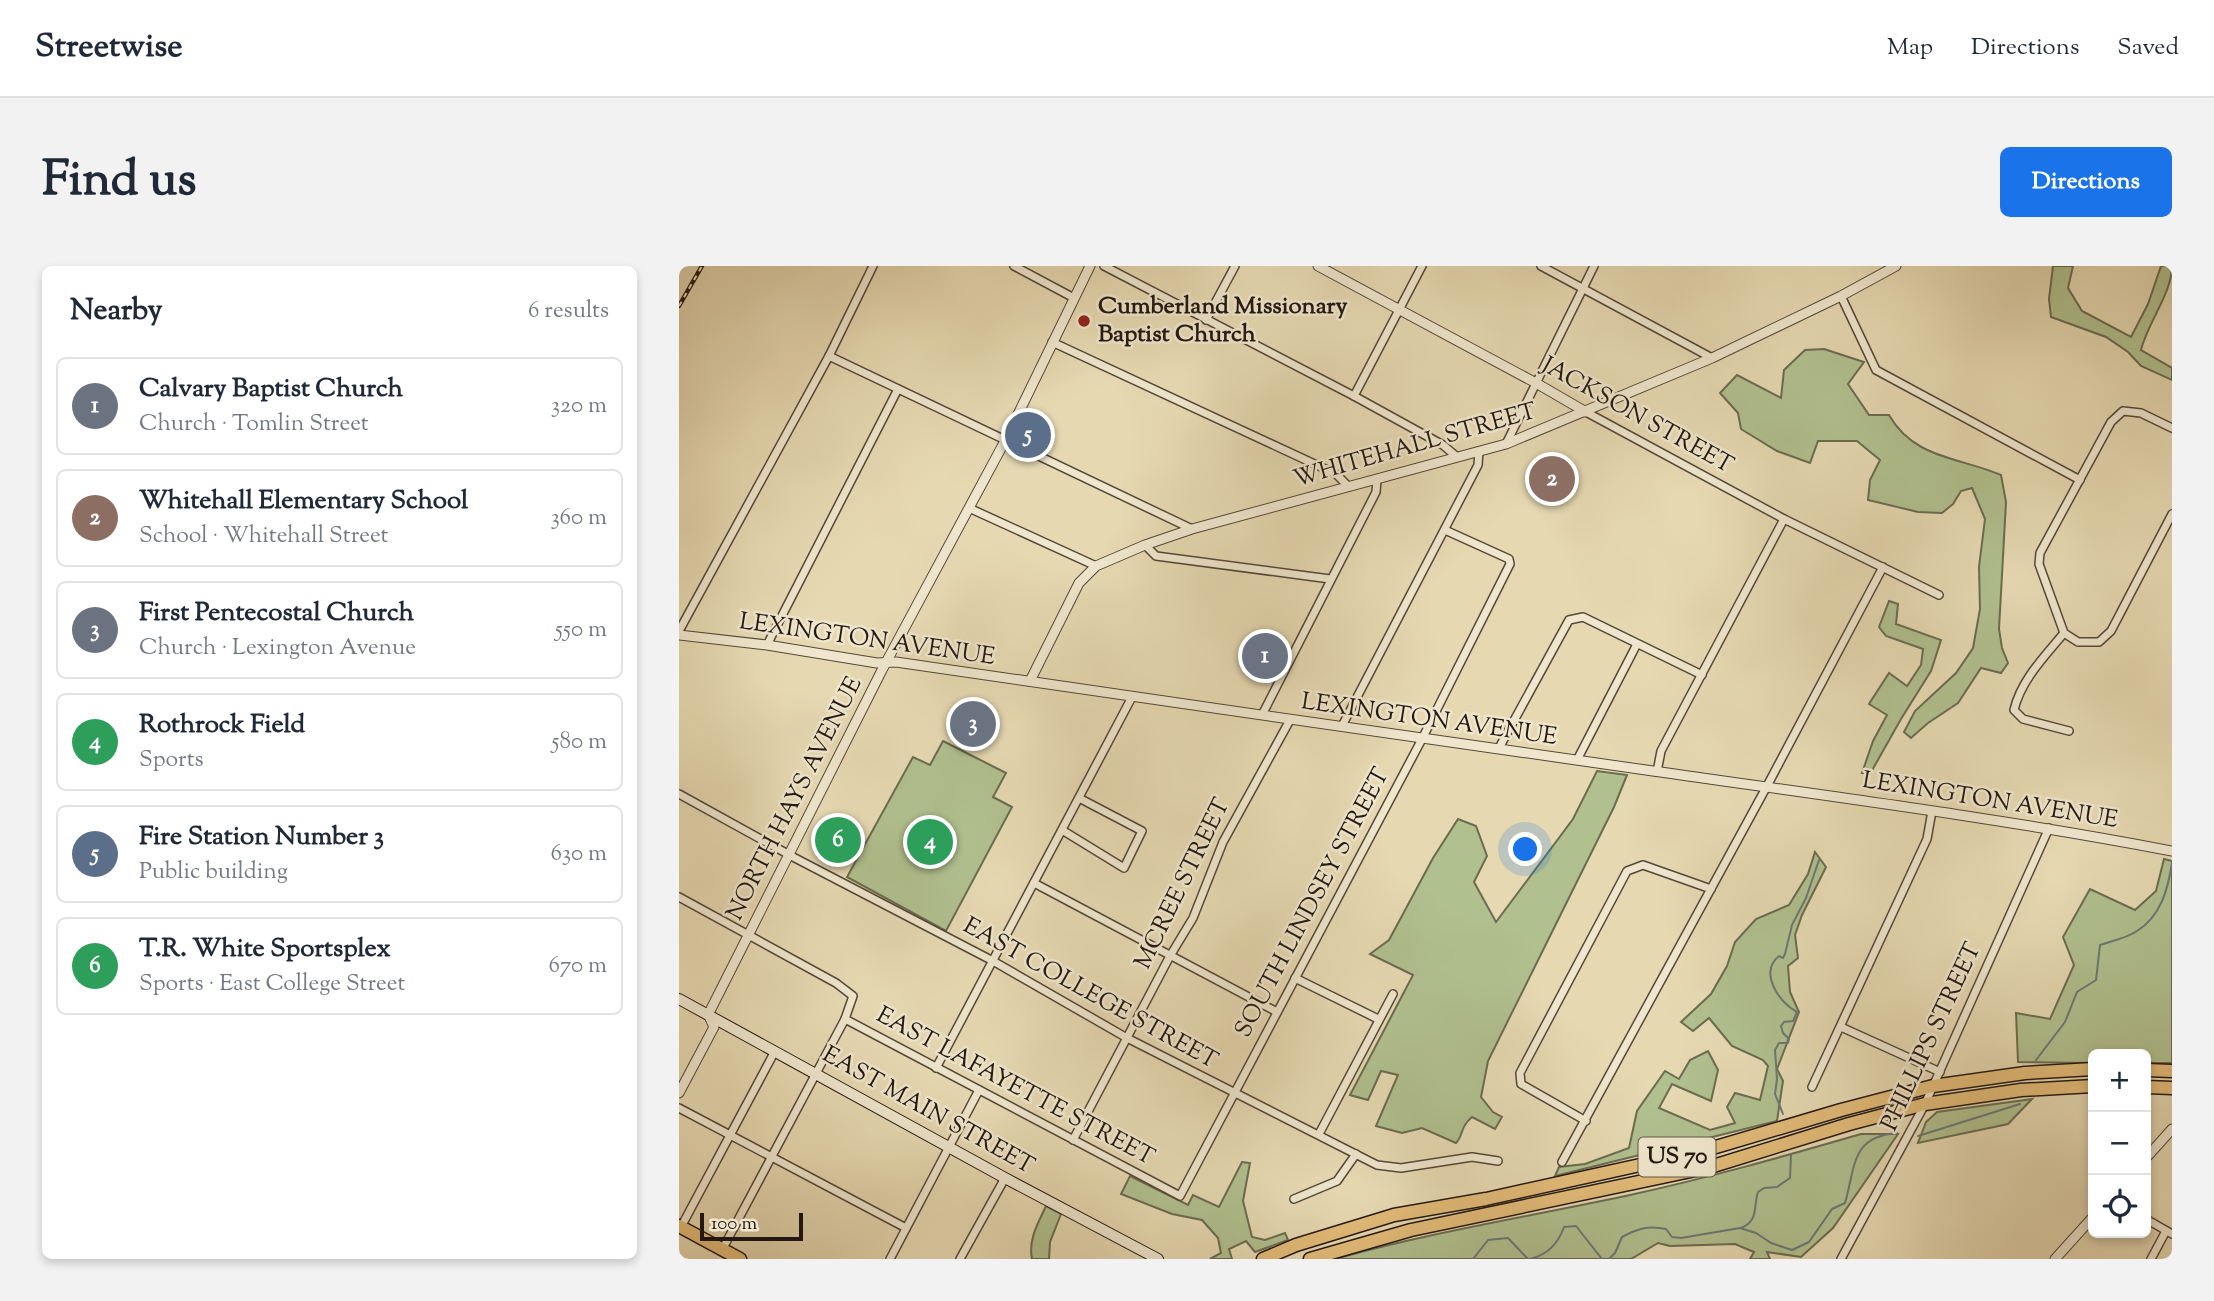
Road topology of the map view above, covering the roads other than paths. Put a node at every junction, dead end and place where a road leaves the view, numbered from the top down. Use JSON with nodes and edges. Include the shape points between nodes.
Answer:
{"nodes":[{"id":1,"x":873,"y":266,"type":"edge"},
{"id":2,"x":1014,"y":266,"type":"edge"},
{"id":3,"x":1090,"y":266,"type":"edge"},
{"id":4,"x":1104,"y":266,"type":"edge"},
{"id":5,"x":1235,"y":266,"type":"edge"},
{"id":6,"x":1318,"y":266,"type":"edge"},
{"id":7,"x":1422,"y":266,"type":"edge"},
{"id":8,"x":1541,"y":266,"type":"edge"},
{"id":9,"x":1594,"y":266,"type":"edge"},
{"id":10,"x":1894,"y":266,"type":"edge"},
{"id":11,"x":1582,"y":288,"type":"junction"},
{"id":12,"x":1841,"y":296,"type":"junction"},
{"id":13,"x":1074,"y":298,"type":"junction"},
{"id":14,"x":1399,"y":309,"type":"junction"},
{"id":15,"x":1206,"y":320,"type":"junction"},
{"id":16,"x":1052,"y":342,"type":"junction"},
{"id":17,"x":829,"y":356,"type":"junction"},
{"id":18,"x":1712,"y":358,"type":"junction"},
{"id":19,"x":1536,"y":383,"type":"junction"},
{"id":20,"x":898,"y":390,"type":"junction"},
{"id":21,"x":1354,"y":396,"type":"junction"},
{"id":22,"x":1586,"y":412,"type":"junction"},
{"id":23,"x":2172,"y":428,"type":"edge"},
{"id":24,"x":1006,"y":439,"type":"junction"},
{"id":25,"x":1506,"y":444,"type":"junction"},
{"id":26,"x":1479,"y":451,"type":"junction"},
{"id":27,"x":1457,"y":457,"type":"junction"},
{"id":28,"x":1377,"y":480,"type":"junction"},
{"id":29,"x":2080,"y":480,"type":"junction"},
{"id":30,"x":1347,"y":486,"type":"junction"},
{"id":31,"x":969,"y":508,"type":"junction"},
{"id":32,"x":2172,"y":514,"type":"edge"},
{"id":33,"x":1784,"y":519,"type":"junction"},
{"id":34,"x":1192,"y":529,"type":"junction"},
{"id":35,"x":1445,"y":530,"type":"junction"},
{"id":36,"x":1145,"y":545,"type":"junction"},
{"id":37,"x":1096,"y":566,"type":"junction"},
{"id":38,"x":1883,"y":567,"type":"junction"},
{"id":39,"x":1330,"y":579,"type":"junction"},
{"id":40,"x":1940,"y":595,"type":"dead end"},
{"id":41,"x":2064,"y":632,"type":"junction"},
{"id":42,"x":679,"y":633,"type":"edge"},
{"id":43,"x":1637,"y":644,"type":"junction"},
{"id":44,"x":767,"y":645,"type":"junction"},
{"id":45,"x":885,"y":663,"type":"junction"},
{"id":46,"x":1702,"y":675,"type":"junction"},
{"id":47,"x":1030,"y":681,"type":"junction"},
{"id":48,"x":1132,"y":697,"type":"junction"},
{"id":49,"x":1262,"y":715,"type":"junction"},
{"id":50,"x":1290,"y":720,"type":"junction"},
{"id":51,"x":1342,"y":726,"type":"junction"},
{"id":52,"x":2069,"y":731,"type":"dead end"},
{"id":53,"x":1422,"y":739,"type":"junction"},
{"id":54,"x":1499,"y":748,"type":"junction"},
{"id":55,"x":1577,"y":760,"type":"junction"},
{"id":56,"x":1657,"y":772,"type":"junction"},
{"id":57,"x":1767,"y":786,"type":"junction"},
{"id":58,"x":679,"y":794,"type":"edge"},
{"id":59,"x":1079,"y":799,"type":"junction"},
{"id":60,"x":1932,"y":811,"type":"junction"},
{"id":61,"x":2049,"y":828,"type":"junction"},
{"id":62,"x":1062,"y":830,"type":"junction"},
{"id":63,"x":2172,"y":851,"type":"edge"},
{"id":64,"x":789,"y":854,"type":"junction"},
{"id":65,"x":1034,"y":883,"type":"junction"},
{"id":66,"x":1711,"y":889,"type":"junction"},
{"id":67,"x":679,"y":897,"type":"edge"},
{"id":68,"x":748,"y":935,"type":"junction"},
{"id":69,"x":1170,"y":956,"type":"junction"},
{"id":70,"x":993,"y":961,"type":"junction"},
{"id":71,"x":1295,"y":978,"type":"junction"},
{"id":72,"x":1393,"y":993,"type":"dead end"},
{"id":73,"x":679,"y":999,"type":"edge"},
{"id":74,"x":1277,"y":1012,"type":"junction"},
{"id":75,"x":709,"y":1014,"type":"junction"},
{"id":76,"x":845,"y":1019,"type":"junction"},
{"id":77,"x":1378,"y":1019,"type":"junction"},
{"id":78,"x":1841,"y":1027,"type":"junction"},
{"id":79,"x":1127,"y":1038,"type":"junction"},
{"id":80,"x":775,"y":1051,"type":"junction"},
{"id":81,"x":936,"y":1068,"type":"junction"},
{"id":82,"x":2088,"y":1069,"type":"edge"},
{"id":83,"x":2151,"y":1070,"type":"edge"},
{"id":84,"x":2172,"y":1071,"type":"edge"},
{"id":85,"x":1940,"y":1072,"type":"junction"},
{"id":86,"x":815,"y":1074,"type":"junction"},
{"id":87,"x":1933,"y":1086,"type":"junction"},
{"id":88,"x":2088,"y":1086,"type":"edge"},
{"id":89,"x":1812,"y":1087,"type":"dead end"},
{"id":90,"x":2151,"y":1087,"type":"edge"},
{"id":91,"x":2172,"y":1088,"type":"edge"},
{"id":92,"x":979,"y":1090,"type":"junction"},
{"id":93,"x":679,"y":1093,"type":"edge"},
{"id":94,"x":1234,"y":1094,"type":"junction"},
{"id":95,"x":1925,"y":1104,"type":"junction"},
{"id":96,"x":679,"y":1108,"type":"edge"},
{"id":97,"x":1585,"y":1121,"type":"junction"},
{"id":98,"x":2172,"y":1129,"type":"edge"},
{"id":99,"x":1319,"y":1133,"type":"junction"},
{"id":100,"x":730,"y":1135,"type":"junction"},
{"id":101,"x":1073,"y":1140,"type":"junction"},
{"id":102,"x":950,"y":1146,"type":"junction"},
{"id":103,"x":2151,"y":1152,"type":"edge"},
{"id":104,"x":1356,"y":1154,"type":"junction"},
{"id":105,"x":771,"y":1157,"type":"junction"},
{"id":106,"x":1498,"y":1161,"type":"dead end"},
{"id":107,"x":1562,"y":1162,"type":"dead end"},
{"id":108,"x":1005,"y":1178,"type":"junction"},
{"id":109,"x":1180,"y":1196,"type":"joint"},
{"id":110,"x":1294,"y":1199,"type":"dead end"},
{"id":111,"x":2151,"y":1222,"type":"edge"},
{"id":112,"x":2088,"y":1223,"type":"edge"},
{"id":113,"x":680,"y":1226,"type":"edge"},
{"id":114,"x":906,"y":1228,"type":"junction"},
{"id":115,"x":2169,"y":1232,"type":"edge"},
{"id":116,"x":722,"y":1250,"type":"junction"},
{"id":117,"x":740,"y":1259,"type":"edge"},
{"id":118,"x":890,"y":1259,"type":"edge"},
{"id":119,"x":960,"y":1259,"type":"edge"},
{"id":120,"x":1158,"y":1259,"type":"edge"},
{"id":121,"x":1263,"y":1259,"type":"edge"},
{"id":122,"x":1310,"y":1259,"type":"edge"},
{"id":123,"x":1841,"y":1259,"type":"edge"},
{"id":124,"x":2056,"y":1259,"type":"edge"},
{"id":125,"x":2151,"y":1259,"type":"edge"}],
"edges":[{"from":1,"to":17,"type":"street"},
{"from":2,"to":13,"type":"street"},
{"from":3,"to":13,"type":"street","name":"NORTH HAYS AVENUE"},
{"from":4,"to":15,"type":"street"},
{"from":5,"to":15,"type":"street"},
{"from":6,"to":14,"type":"street","name":"JACKSON STREET"},
{"from":7,"to":14,"type":"street"},
{"from":8,"to":11,"type":"street"},
{"from":9,"to":11,"type":"street"},
{"from":10,"to":12,"type":"street","name":"WHITEHALL STREET"},
{"from":11,"to":18,"type":"street"},
{"from":11,"to":19,"type":"street"},
{"from":12,"to":18,"type":"street","name":"WHITEHALL STREET"},
{"from":12,"to":29,"type":"street","via":[[1876,370]]},
{"from":13,"to":16,"type":"street","name":"NORTH HAYS AVENUE"},
{"from":14,"to":19,"type":"street","name":"JACKSON STREET"},
{"from":14,"to":21,"type":"street"},
{"from":15,"to":21,"type":"street"},
{"from":16,"to":24,"type":"street","name":"NORTH HAYS AVENUE"},
{"from":16,"to":30,"type":"street","via":[[1336,474]]},
{"from":17,"to":20,"type":"street"},
{"from":17,"to":42,"type":"street"},
{"from":18,"to":22,"type":"street","name":"WHITEHALL STREET"},
{"from":19,"to":22,"type":"street","name":"JACKSON STREET"},
{"from":19,"to":25,"type":"street"},
{"from":20,"to":24,"type":"street"},
{"from":20,"to":44,"type":"street"},
{"from":21,"to":27,"type":"street"},
{"from":22,"to":25,"type":"street","name":"WHITEHALL STREET"},
{"from":22,"to":33,"type":"street","name":"JACKSON STREET"},
{"from":23,"to":29,"type":"street","via":[[2141,413],[2123,411],[2111,422]]},
{"from":24,"to":31,"type":"street","name":"NORTH HAYS AVENUE"},
{"from":24,"to":34,"type":"street"},
{"from":25,"to":26,"type":"street","name":"WHITEHALL STREET"},
{"from":26,"to":27,"type":"street","name":"WHITEHALL STREET"},
{"from":26,"to":35,"type":"street","via":[[1478,465]]},
{"from":27,"to":28,"type":"street","name":"WHITEHALL STREET"},
{"from":28,"to":30,"type":"street","name":"WHITEHALL STREET"},
{"from":28,"to":39,"type":"street","via":[[1376,492]]},
{"from":29,"to":41,"type":"street","via":[[2040,553],[2039,564]]},
{"from":30,"to":34,"type":"street","name":"WHITEHALL STREET"},
{"from":31,"to":37,"type":"street"},
{"from":31,"to":45,"type":"street","name":"NORTH HAYS AVENUE"},
{"from":32,"to":41,"type":"street","via":[[2111,631],[2099,642],[2078,642]]},
{"from":33,"to":38,"type":"street","name":"JACKSON STREET"},
{"from":33,"to":46,"type":"street"},
{"from":34,"to":36,"type":"street","name":"WHITEHALL STREET"},
{"from":35,"to":51,"type":"street"},
{"from":35,"to":53,"type":"street","name":"SOUTH LINDSEY STREET","via":[[1509,559],[1510,564]]},
{"from":36,"to":37,"type":"street","name":"WHITEHALL STREET"},
{"from":36,"to":39,"type":"street","via":[[1156,556]]},
{"from":37,"to":47,"type":"street","name":"WHITEHALL STREET","via":[[1079,583]]},
{"from":38,"to":40,"type":"street","name":"JACKSON STREET"},
{"from":38,"to":57,"type":"street"},
{"from":39,"to":49,"type":"street"},
{"from":41,"to":52,"type":"street","via":[[2030,676],[2014,710],[2023,719]]},
{"from":42,"to":44,"type":"street","name":"LEXINGTON AVENUE"},
{"from":43,"to":46,"type":"street"},
{"from":43,"to":54,"type":"street","via":[[1583,617],[1569,620]]},
{"from":43,"to":55,"type":"street"},
{"from":44,"to":45,"type":"street","name":"LEXINGTON AVENUE"},
{"from":45,"to":47,"type":"street","name":"LEXINGTON AVENUE"},
{"from":45,"to":64,"type":"street","name":"NORTH HAYS AVENUE"},
{"from":46,"to":56,"type":"street","via":[[1661,751]]},
{"from":47,"to":48,"type":"street","name":"LEXINGTON AVENUE"},
{"from":48,"to":49,"type":"street","name":"LEXINGTON AVENUE"},
{"from":48,"to":59,"type":"street"},
{"from":49,"to":50,"type":"street","name":"LEXINGTON AVENUE"},
{"from":50,"to":51,"type":"street","name":"LEXINGTON AVENUE"},
{"from":50,"to":69,"type":"street","name":"MCREE STREET","via":[[1223,842],[1193,918]]},
{"from":51,"to":53,"type":"street","name":"LEXINGTON AVENUE"},
{"from":53,"to":54,"type":"street","name":"LEXINGTON AVENUE"},
{"from":53,"to":71,"type":"street","name":"SOUTH LINDSEY STREET"},
{"from":54,"to":55,"type":"street","name":"LEXINGTON AVENUE"},
{"from":55,"to":56,"type":"street","name":"LEXINGTON AVENUE"},
{"from":56,"to":57,"type":"street","name":"LEXINGTON AVENUE"},
{"from":57,"to":60,"type":"street","name":"LEXINGTON AVENUE"},
{"from":57,"to":66,"type":"street"},
{"from":58,"to":64,"type":"street","name":"EAST COLLEGE STREET"},
{"from":59,"to":62,"type":"street"},
{"from":59,"to":62,"type":"street","via":[[1142,831],[1124,868]]},
{"from":60,"to":61,"type":"street","name":"LEXINGTON AVENUE"},
{"from":60,"to":78,"type":"street","via":[[1927,839]]},
{"from":61,"to":63,"type":"street","name":"LEXINGTON AVENUE"},
{"from":61,"to":85,"type":"street","name":"PHILLIPS STREET"},
{"from":62,"to":65,"type":"street"},
{"from":64,"to":68,"type":"street","name":"NORTH HAYS AVENUE"},
{"from":64,"to":70,"type":"street","name":"EAST COLLEGE STREET"},
{"from":65,"to":69,"type":"street"},
{"from":65,"to":70,"type":"street"},
{"from":66,"to":97,"type":"street"},
{"from":66,"to":97,"type":"street","via":[[1643,865],[1627,871],[1520,1073],[1521,1084]]},
{"from":67,"to":68,"type":"street","name":"EAST LAFAYETTE STREET"},
{"from":68,"to":75,"type":"street","name":"NORTH HAYS AVENUE"},
{"from":68,"to":76,"type":"street","name":"EAST LAFAYETTE STREET","via":[[853,996]]},
{"from":69,"to":74,"type":"street"},
{"from":69,"to":79,"type":"street","name":"MCREE STREET"},
{"from":70,"to":79,"type":"street","name":"EAST COLLEGE STREET"},
{"from":70,"to":81,"type":"street"},
{"from":71,"to":74,"type":"street","name":"SOUTH LINDSEY STREET"},
{"from":71,"to":77,"type":"street"},
{"from":72,"to":77,"type":"street"},
{"from":73,"to":75,"type":"main road","name":"EAST MAIN STREET"},
{"from":74,"to":94,"type":"street","name":"SOUTH LINDSEY STREET"},
{"from":75,"to":80,"type":"main road","name":"EAST MAIN STREET"},
{"from":75,"to":93,"type":"street","name":"NORTH HAYS AVENUE","via":[[714,1027]]},
{"from":76,"to":81,"type":"street","name":"EAST LAFAYETTE STREET"},
{"from":76,"to":86,"type":"street"},
{"from":77,"to":99,"type":"street"},
{"from":78,"to":85,"type":"street"},
{"from":78,"to":89,"type":"street"},
{"from":79,"to":94,"type":"street","name":"EAST COLLEGE STREET"},
{"from":79,"to":101,"type":"street","name":"MCREE STREET"},
{"from":80,"to":86,"type":"main road","name":"EAST MAIN STREET"},
{"from":80,"to":100,"type":"street"},
{"from":81,"to":92,"type":"street","name":"EAST LAFAYETTE STREET"},
{"from":82,"to":87,"type":"highway","number":"US 70"},
{"from":83,"to":84,"type":"highway"},
{"from":85,"to":87,"type":"street","name":"PHILLIPS STREET"},
{"from":86,"to":102,"type":"main road","name":"EAST MAIN STREET"},
{"from":86,"to":105,"type":"street"},
{"from":87,"to":95,"type":"street","name":"PHILLIPS STREET"},
{"from":87,"to":121,"type":"highway","number":"US 70","via":[[1699,1152],[1394,1215]]},
{"from":88,"to":95,"type":"highway","number":"US 70","via":[[2021,1090]]},
{"from":90,"to":91,"type":"highway"},
{"from":92,"to":101,"type":"street","name":"EAST LAFAYETTE STREET"},
{"from":92,"to":102,"type":"street"},
{"from":94,"to":99,"type":"street","name":"EAST COLLEGE STREET"},
{"from":94,"to":109,"type":"street","name":"SOUTH LINDSEY STREET"},
{"from":95,"to":122,"type":"highway","number":"US 70","via":[[1710,1167],[1411,1230]]},
{"from":95,"to":123,"type":"street","name":"PHILLIPS STREET"},
{"from":96,"to":100,"type":"street"},
{"from":97,"to":107,"type":"street"},
{"from":98,"to":103,"type":"street"},
{"from":99,"to":104,"type":"street","name":"EAST COLLEGE STREET"},
{"from":100,"to":105,"type":"street"},
{"from":100,"to":113,"type":"street"},
{"from":101,"to":109,"type":"street","name":"EAST LAFAYETTE STREET"},
{"from":102,"to":108,"type":"main road","name":"EAST MAIN STREET"},
{"from":102,"to":114,"type":"street"},
{"from":104,"to":106,"type":"street","name":"EAST COLLEGE STREET","via":[[1377,1165],[1401,1168],[1472,1157]]},
{"from":104,"to":110,"type":"street","via":[[1337,1181]]},
{"from":105,"to":114,"type":"street"},
{"from":105,"to":116,"type":"street"},
{"from":108,"to":119,"type":"street"},
{"from":108,"to":120,"type":"main road","name":"EAST MAIN STREET"},
{"from":111,"to":115,"type":"street"},
{"from":112,"to":124,"type":"street"},
{"from":113,"to":116,"type":"highway"},
{"from":114,"to":118,"type":"street"},
{"from":115,"to":125,"type":"street"},
{"from":116,"to":117,"type":"highway"}]}
